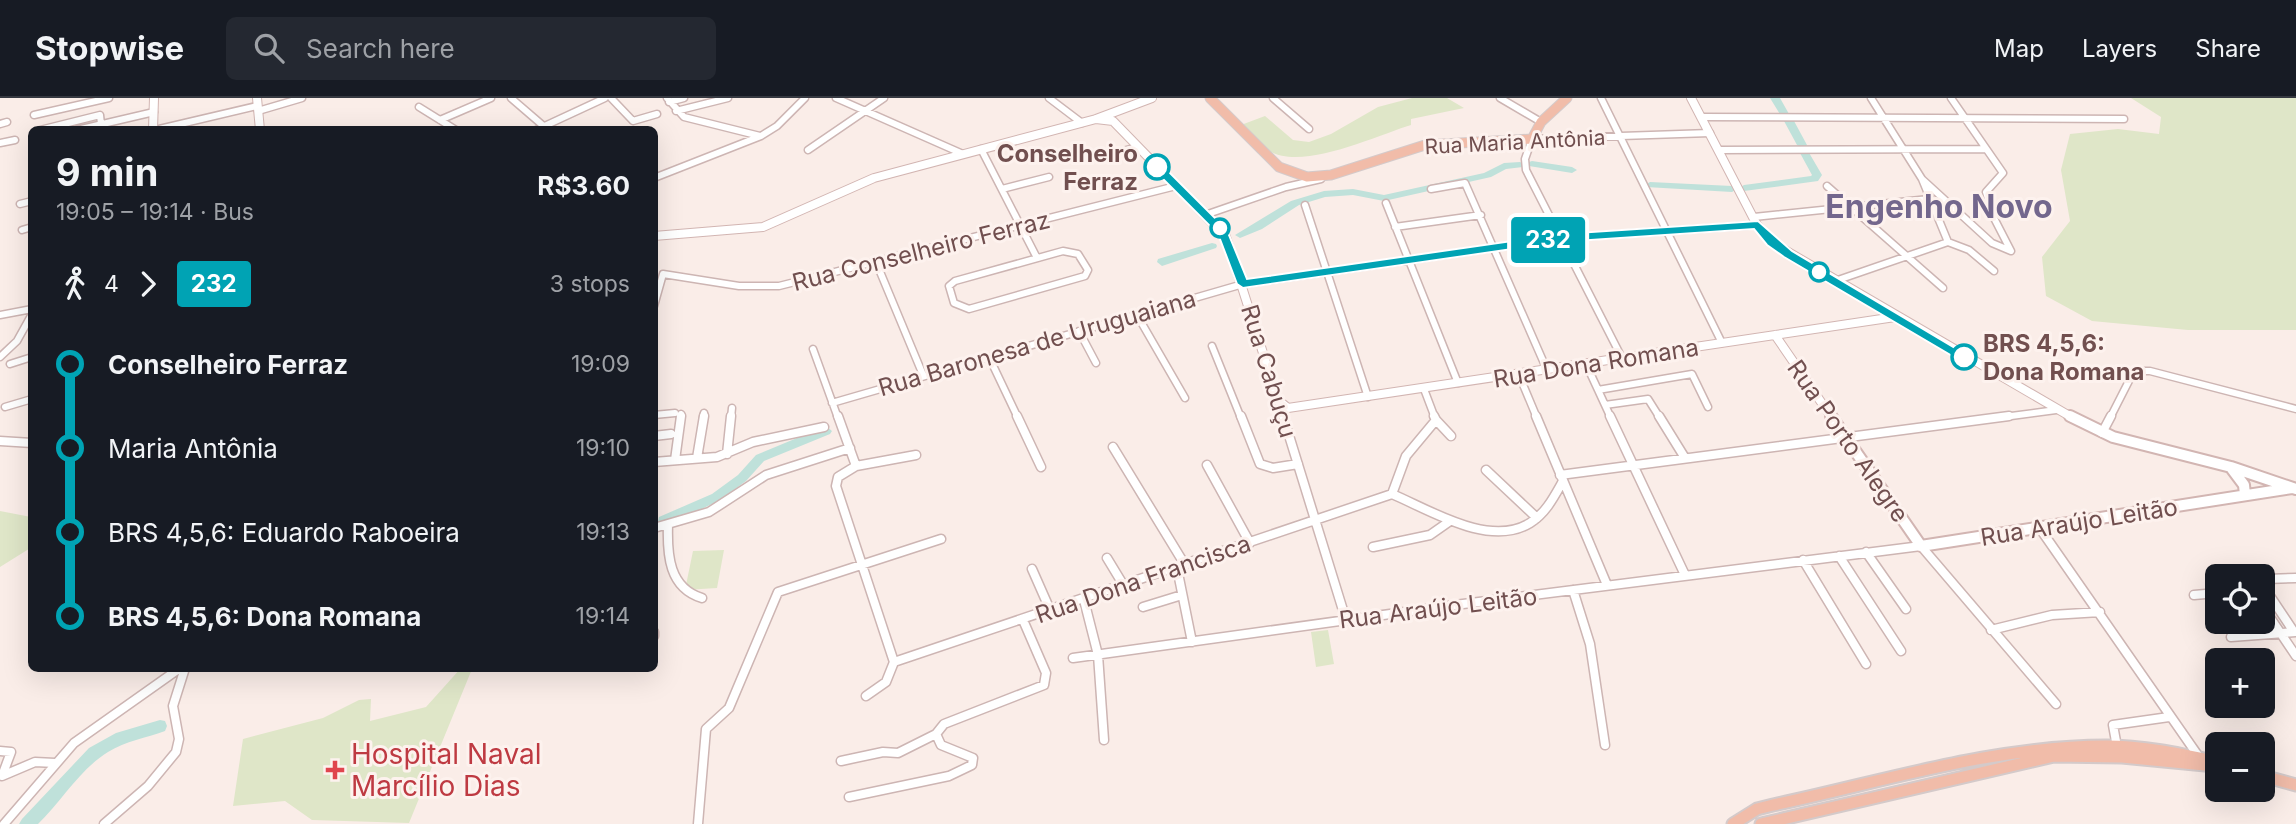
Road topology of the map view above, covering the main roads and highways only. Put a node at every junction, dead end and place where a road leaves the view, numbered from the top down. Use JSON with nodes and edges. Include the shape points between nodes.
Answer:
{"nodes":[{"id":1,"x":1210,"y":98,"type":"edge"},
{"id":2,"x":1563,"y":101,"type":"edge"},
{"id":3,"x":2205,"y":759,"type":"edge"},
{"id":4,"x":2205,"y":767,"type":"edge"},
{"id":5,"x":2275,"y":779,"type":"edge"},
{"id":6,"x":2296,"y":785,"type":"edge"},
{"id":7,"x":2275,"y":787,"type":"edge"},
{"id":8,"x":2296,"y":792,"type":"edge"},
{"id":9,"x":1733,"y":824,"type":"edge"},
{"id":10,"x":1761,"y":824,"type":"edge"}],
"edges":[{"from":1,"to":2,"type":"main road","name":"Rua Maria Antônia","via":[[1279,167],[1307,177],[1331,175],[1425,145],[1532,139],[1541,122]]},
{"from":3,"to":9,"type":"main road","via":[[2117,747],[2030,750],[1773,805]]},
{"from":4,"to":10,"type":"main road","via":[[2176,761],[2054,756]]},
{"from":5,"to":6,"type":"main road"},
{"from":7,"to":8,"type":"main road"}]}
